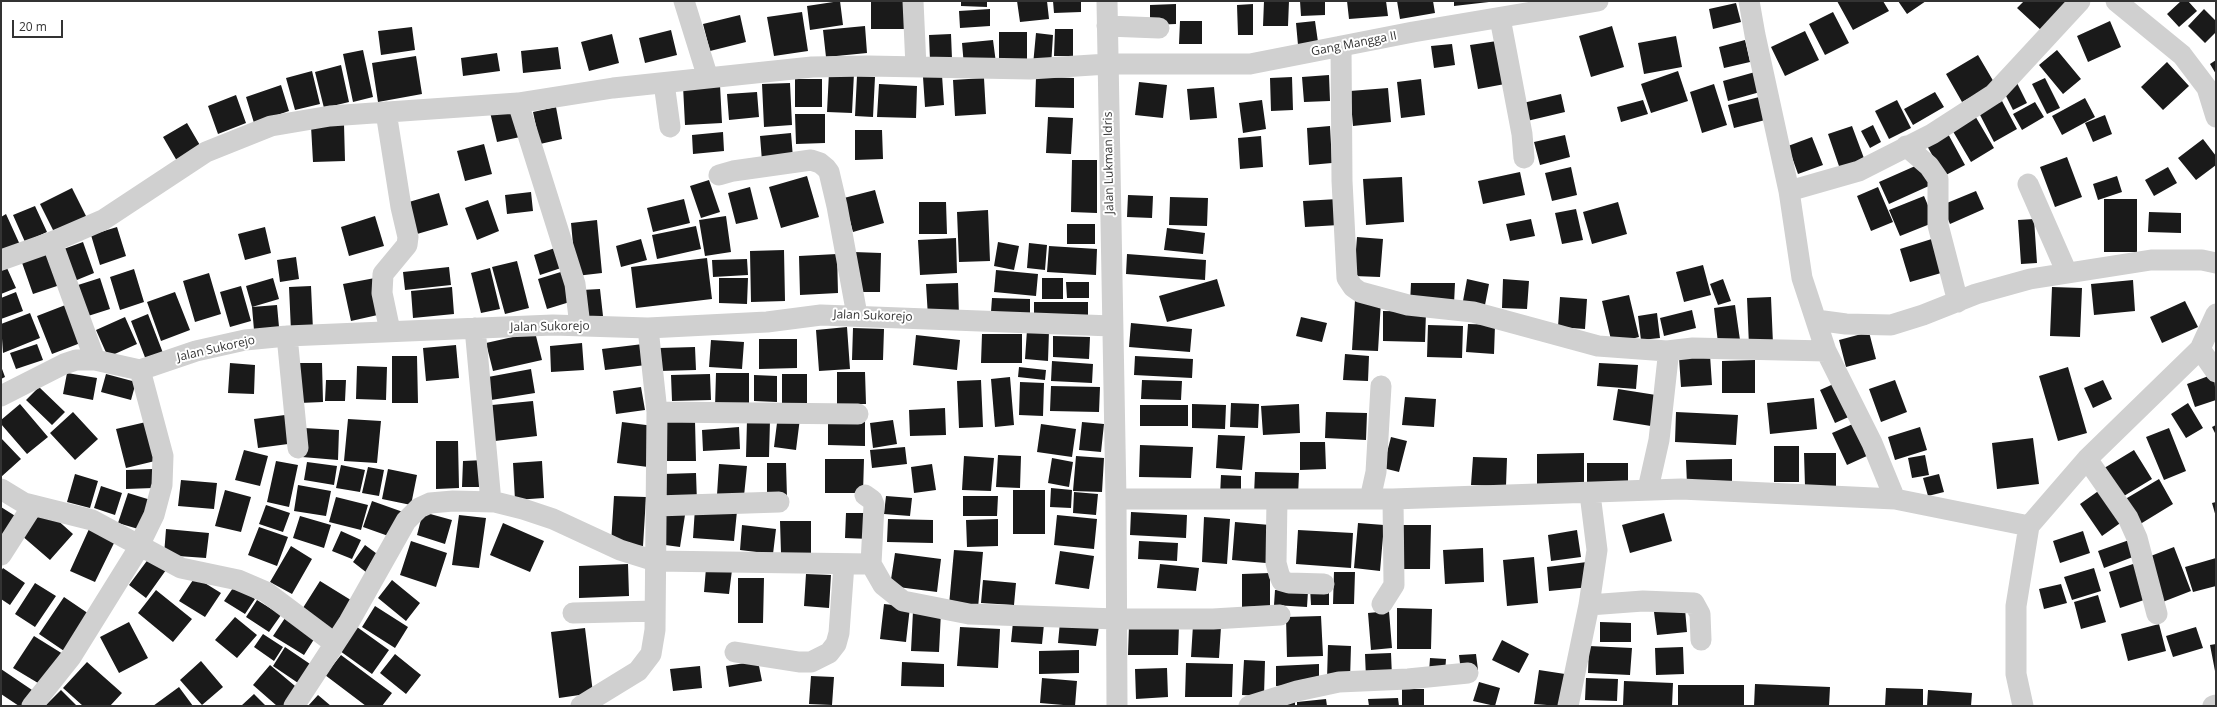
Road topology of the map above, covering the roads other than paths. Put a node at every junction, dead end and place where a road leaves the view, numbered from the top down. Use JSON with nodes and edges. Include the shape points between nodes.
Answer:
{"nodes":[{"id":1,"x":684,"y":1,"type":"edge"},
{"id":2,"x":913,"y":1,"type":"edge"},
{"id":3,"x":1107,"y":1,"type":"edge"},
{"id":4,"x":1598,"y":1,"type":"edge"},
{"id":5,"x":1749,"y":1,"type":"edge"},
{"id":6,"x":2080,"y":1,"type":"edge"},
{"id":7,"x":2116,"y":1,"type":"edge"},
{"id":8,"x":1500,"y":18,"type":"junction"},
{"id":9,"x":1107,"y":26,"type":"junction"},
{"id":10,"x":1159,"y":28,"type":"dead end"},
{"id":11,"x":1341,"y":46,"type":"junction"},
{"id":12,"x":1108,"y":64,"type":"junction"},
{"id":13,"x":916,"y":68,"type":"junction"},
{"id":14,"x":708,"y":78,"type":"junction"},
{"id":15,"x":664,"y":83,"type":"junction"},
{"id":16,"x":518,"y":103,"type":"junction"},
{"id":17,"x":386,"y":112,"type":"junction"},
{"id":18,"x":2216,"y":117,"type":"edge"},
{"id":19,"x":670,"y":127,"type":"dead end"},
{"id":20,"x":1906,"y":146,"type":"junction"},
{"id":21,"x":1524,"y":158,"type":"dead end"},
{"id":22,"x":719,"y":175,"type":"dead end"},
{"id":23,"x":2028,"y":184,"type":"dead end"},
{"id":24,"x":1789,"y":191,"type":"junction"},
{"id":25,"x":52,"y":242,"type":"junction"},
{"id":26,"x":1,"y":260,"type":"edge"},
{"id":27,"x":2216,"y":263,"type":"edge"},
{"id":28,"x":2067,"y":273,"type":"junction"},
{"id":29,"x":1958,"y":302,"type":"junction"},
{"id":30,"x":2216,"y":314,"type":"edge"},
{"id":31,"x":857,"y":315,"type":"junction"},
{"id":32,"x":1816,"y":320,"type":"junction"},
{"id":33,"x":580,"y":326,"type":"junction"},
{"id":34,"x":1112,"y":326,"type":"junction"},
{"id":35,"x":475,"y":328,"type":"junction"},
{"id":36,"x":648,"y":328,"type":"junction"},
{"id":37,"x":390,"y":332,"type":"junction"},
{"id":38,"x":287,"y":336,"type":"junction"},
{"id":39,"x":2200,"y":349,"type":"junction"},
{"id":40,"x":1667,"y":351,"type":"junction"},
{"id":41,"x":1826,"y":351,"type":"junction"},
{"id":42,"x":95,"y":360,"type":"junction"},
{"id":43,"x":140,"y":370,"type":"junction"},
{"id":44,"x":2216,"y":372,"type":"edge"},
{"id":45,"x":1381,"y":386,"type":"dead end"},
{"id":46,"x":1,"y":396,"type":"edge"},
{"id":47,"x":657,"y":412,"type":"junction"},
{"id":48,"x":858,"y":414,"type":"dead end"},
{"id":49,"x":298,"y":448,"type":"dead end"},
{"id":50,"x":2087,"y":459,"type":"junction"},
{"id":51,"x":1,"y":490,"type":"edge"},
{"id":52,"x":1648,"y":490,"type":"junction"},
{"id":53,"x":1590,"y":494,"type":"junction"},
{"id":54,"x":866,"y":495,"type":"dead end"},
{"id":55,"x":1116,"y":499,"type":"junction"},
{"id":56,"x":1277,"y":499,"type":"junction"},
{"id":57,"x":1393,"y":499,"type":"junction"},
{"id":58,"x":1895,"y":499,"type":"junction"},
{"id":59,"x":1370,"y":500,"type":"junction"},
{"id":60,"x":491,"y":502,"type":"junction"},
{"id":61,"x":779,"y":502,"type":"dead end"},
{"id":62,"x":33,"y":505,"type":"junction"},
{"id":63,"x":656,"y":506,"type":"junction"},
{"id":64,"x":2029,"y":526,"type":"junction"},
{"id":65,"x":139,"y":544,"type":"junction"},
{"id":66,"x":1,"y":555,"type":"edge"},
{"id":67,"x":656,"y":561,"type":"junction"},
{"id":68,"x":844,"y":564,"type":"junction"},
{"id":69,"x":871,"y":564,"type":"junction"},
{"id":70,"x":1324,"y":584,"type":"dead end"},
{"id":71,"x":1382,"y":604,"type":"dead end"},
{"id":72,"x":1590,"y":605,"type":"junction"},
{"id":73,"x":655,"y":611,"type":"junction"},
{"id":74,"x":573,"y":613,"type":"dead end"},
{"id":75,"x":2157,"y":614,"type":"dead end"},
{"id":76,"x":1280,"y":615,"type":"dead end"},
{"id":77,"x":1117,"y":619,"type":"junction"},
{"id":78,"x":1701,"y":640,"type":"dead end"},
{"id":79,"x":334,"y":643,"type":"junction"},
{"id":80,"x":735,"y":652,"type":"dead end"},
{"id":81,"x":1468,"y":673,"type":"dead end"},
{"id":82,"x":32,"y":706,"type":"edge"},
{"id":83,"x":294,"y":706,"type":"edge"},
{"id":84,"x":581,"y":706,"type":"edge"},
{"id":85,"x":1117,"y":706,"type":"edge"},
{"id":86,"x":1249,"y":706,"type":"edge"},
{"id":87,"x":1568,"y":706,"type":"edge"},
{"id":88,"x":2023,"y":706,"type":"edge"}],
"edges":[{"from":1,"to":14,"type":"street"},
{"from":2,"to":13,"type":"street"},
{"from":3,"to":9,"type":"street","name":"Jalan Lukman Idris"},
{"from":4,"to":8,"type":"street","name":"Gang Mangga II"},
{"from":5,"to":24,"type":"street"},
{"from":6,"to":20,"type":"street","via":[[1994,94],[1932,134]]},
{"from":7,"to":18,"type":"street","via":[[2182,55],[2207,88]]},
{"from":8,"to":11,"type":"street","name":"Gang Mangga II"},
{"from":8,"to":21,"type":"street","via":[[1522,134]]},
{"from":9,"to":10,"type":"street"},
{"from":9,"to":12,"type":"street","name":"Jalan Lukman Idris"},
{"from":11,"to":12,"type":"street","name":"Gang Mangga II","via":[[1250,64]]},
{"from":11,"to":40,"type":"street","via":[[1342,181],[1347,278],[1353,287],[1364,293],[1408,305],[1473,312],[1598,346]]},
{"from":12,"to":13,"type":"street","name":"Gang Mangga II","via":[[1030,69]]},
{"from":12,"to":34,"type":"street","name":"Jalan Lukman Idris"},
{"from":13,"to":14,"type":"street","name":"Gang Mangga II","via":[[812,67]]},
{"from":14,"to":15,"type":"street","name":"Gang Mangga II"},
{"from":15,"to":16,"type":"street","name":"Gang Mangga II"},
{"from":15,"to":19,"type":"street"},
{"from":16,"to":17,"type":"street","name":"Gang Mangga II"},
{"from":16,"to":33,"type":"street","via":[[575,284]]},
{"from":17,"to":25,"type":"street","name":"Gang Mangga II","via":[[330,116],[271,126],[206,152],[102,220]]},
{"from":17,"to":37,"type":"street","via":[[408,237],[406,245],[383,274],[382,293]]},
{"from":20,"to":24,"type":"street","via":[[1859,171]]},
{"from":20,"to":29,"type":"street","via":[[1929,166],[1938,179],[1938,225]]},
{"from":22,"to":31,"type":"street","via":[[811,160],[820,163],[829,172]]},
{"from":23,"to":28,"type":"street"},
{"from":24,"to":32,"type":"street","via":[[1802,278]]},
{"from":25,"to":26,"type":"street","name":"Gang Mangga II"},
{"from":25,"to":42,"type":"street"},
{"from":27,"to":28,"type":"street","via":[[2202,260],[2151,260]]},
{"from":28,"to":29,"type":"street","via":[[2030,279],[1976,294]]},
{"from":29,"to":32,"type":"street","via":[[1891,325]]},
{"from":30,"to":39,"type":"street"},
{"from":31,"to":34,"type":"street","name":"Jalan Sukorejo"},
{"from":31,"to":36,"type":"street","name":"Jalan Sukorejo","via":[[821,315],[767,322]]},
{"from":32,"to":41,"type":"street"},
{"from":33,"to":35,"type":"street","name":"Jalan Sukorejo"},
{"from":33,"to":36,"type":"street","name":"Jalan Sukorejo"},
{"from":34,"to":55,"type":"street","name":"Jalan Lukman Idris"},
{"from":35,"to":37,"type":"street","name":"Jalan Sukorejo"},
{"from":35,"to":60,"type":"street"},
{"from":36,"to":47,"type":"street"},
{"from":37,"to":38,"type":"street","name":"Jalan Sukorejo"},
{"from":38,"to":43,"type":"street","name":"Jalan Sukorejo","via":[[245,340],[196,351]]},
{"from":38,"to":49,"type":"street"},
{"from":39,"to":44,"type":"street"},
{"from":39,"to":50,"type":"street"},
{"from":40,"to":41,"type":"street","via":[[1693,348]]},
{"from":40,"to":52,"type":"street","via":[[1661,426]]},
{"from":41,"to":58,"type":"street","via":[[1872,443]]},
{"from":42,"to":43,"type":"street"},
{"from":42,"to":46,"type":"street","via":[[76,360],[64,364]]},
{"from":43,"to":65,"type":"street","via":[[163,456],[162,485],[154,515]]},
{"from":45,"to":59,"type":"street","via":[[1376,472]]},
{"from":47,"to":48,"type":"street"},
{"from":47,"to":63,"type":"street"},
{"from":50,"to":64,"type":"street"},
{"from":50,"to":75,"type":"street","via":[[2128,518],[2137,538]]},
{"from":51,"to":62,"type":"street","via":[[24,503]]},
{"from":52,"to":53,"type":"street"},
{"from":52,"to":58,"type":"street"},
{"from":53,"to":57,"type":"street"},
{"from":53,"to":72,"type":"street","via":[[1597,550]]},
{"from":54,"to":69,"type":"street","via":[[874,505]]},
{"from":55,"to":56,"type":"street"},
{"from":55,"to":77,"type":"street","name":"Jalan Lukman Idris"},
{"from":56,"to":59,"type":"street"},
{"from":56,"to":70,"type":"street","via":[[1276,563],[1282,580],[1289,583]]},
{"from":57,"to":59,"type":"street"},
{"from":57,"to":71,"type":"street","via":[[1394,585]]},
{"from":58,"to":64,"type":"street"},
{"from":60,"to":67,"type":"street","via":[[553,519],[620,550]]},
{"from":60,"to":79,"type":"street","via":[[453,501],[430,503],[419,508],[406,521]]},
{"from":61,"to":63,"type":"street"},
{"from":62,"to":65,"type":"street","via":[[92,520]]},
{"from":62,"to":66,"type":"street"},
{"from":63,"to":67,"type":"street"},
{"from":64,"to":88,"type":"street","via":[[2016,606],[2016,674]]},
{"from":65,"to":79,"type":"street","via":[[181,568],[238,580],[266,592]]},
{"from":65,"to":82,"type":"street","via":[[71,656]]},
{"from":67,"to":68,"type":"street"},
{"from":67,"to":73,"type":"street"},
{"from":68,"to":69,"type":"street"},
{"from":68,"to":80,"type":"street","via":[[839,633],[836,644],[829,653],[811,662],[805,662]]},
{"from":69,"to":77,"type":"street","via":[[883,585],[904,601],[969,614]]},
{"from":72,"to":78,"type":"street","via":[[1643,601],[1694,603],[1700,614]]},
{"from":72,"to":87,"type":"street"},
{"from":73,"to":74,"type":"street"},
{"from":73,"to":84,"type":"street","via":[[651,654],[638,671]]},
{"from":76,"to":77,"type":"street","via":[[1213,619]]},
{"from":77,"to":85,"type":"street","name":"Jalan Lukman Idris"},
{"from":79,"to":83,"type":"street"},
{"from":81,"to":86,"type":"street","via":[[1339,682],[1297,691]]}]}
